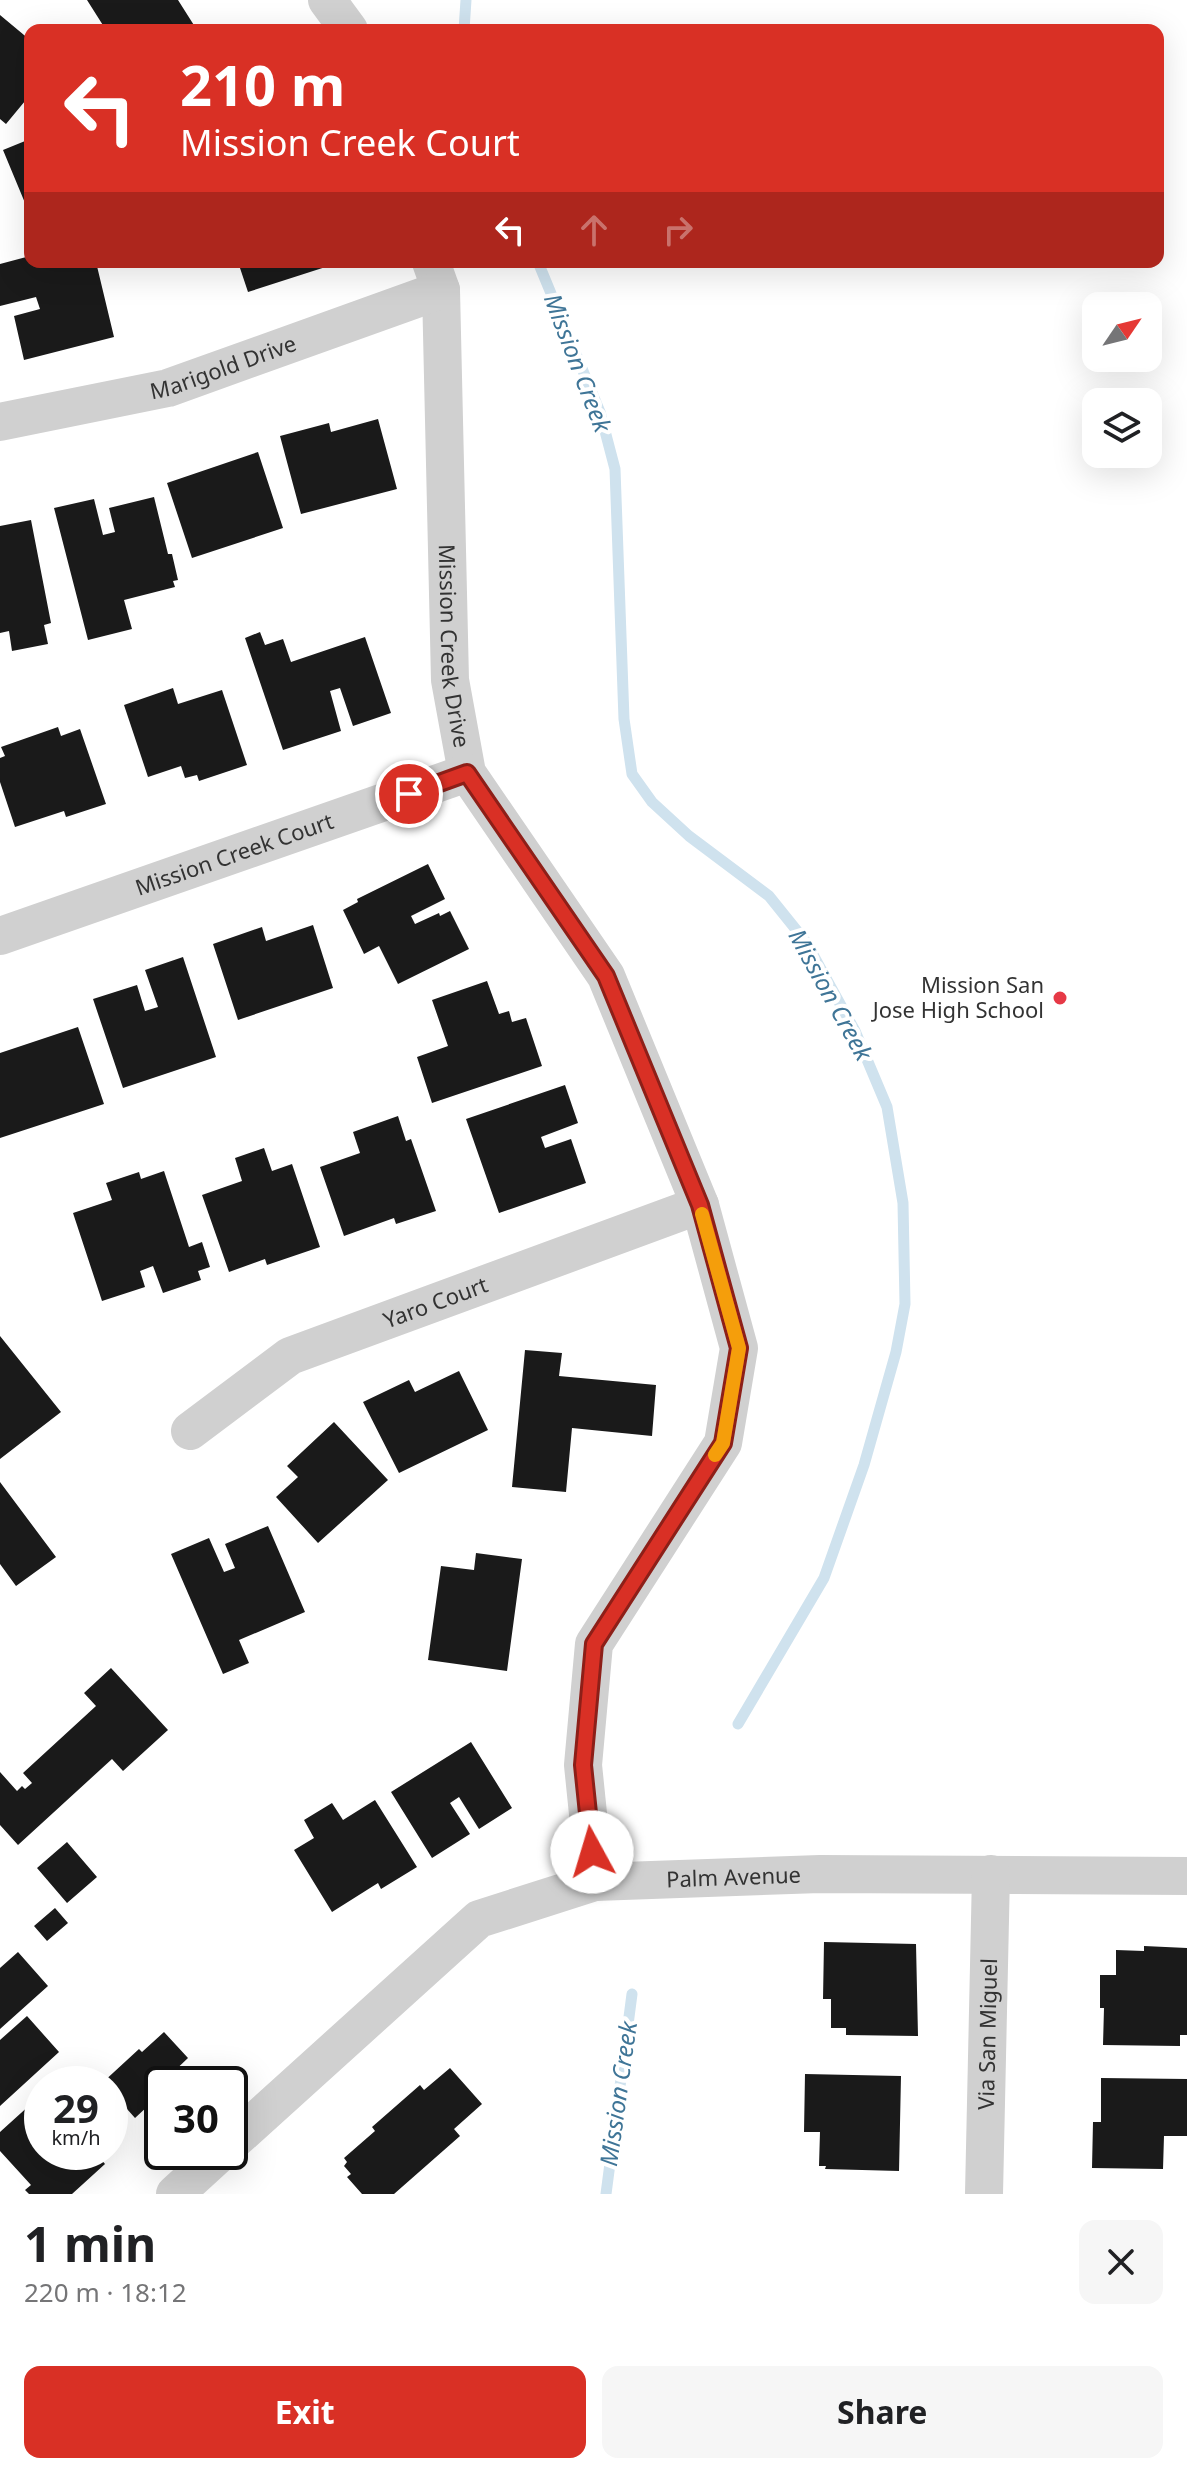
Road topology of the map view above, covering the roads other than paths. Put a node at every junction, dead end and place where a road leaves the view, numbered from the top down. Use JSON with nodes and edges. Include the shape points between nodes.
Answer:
{"nodes":[{"id":1,"x":327,"y":0,"type":"edge"},
{"id":2,"x":345,"y":24,"type":"edge"},
{"id":3,"x":436,"y":276,"type":"edge"},
{"id":4,"x":0,"y":422,"type":"edge"},
{"id":5,"x":467,"y":773,"type":"junction"},
{"id":6,"x":0,"y":936,"type":"edge"},
{"id":7,"x":700,"y":1205,"type":"junction"},
{"id":8,"x":190,"y":1431,"type":"dead end"},
{"id":9,"x":991,"y":1874,"type":"junction"},
{"id":10,"x":1187,"y":1876,"type":"edge"},
{"id":11,"x":595,"y":1882,"type":"junction"},
{"id":12,"x":248,"y":2128,"type":"edge"},
{"id":13,"x":201,"y":2170,"type":"edge"},
{"id":14,"x":175,"y":2194,"type":"edge"},
{"id":15,"x":984,"y":2194,"type":"edge"}],
"edges":[{"from":1,"to":2,"type":"street"},
{"from":3,"to":4,"type":"street","name":"Marigold Drive","via":[[168,388]]},
{"from":3,"to":5,"type":"street","name":"Mission Creek Drive","via":[[450,680]]},
{"from":5,"to":6,"type":"street","name":"Mission Creek Court"},
{"from":5,"to":7,"type":"street","name":"Mission Creek Drive","via":[[606,976]]},
{"from":7,"to":8,"type":"street","name":"Yaro Court","via":[[290,1356]]},
{"from":7,"to":11,"type":"street","name":"Mission Creek Drive","via":[[739,1348],[723,1443],[594,1644],[583,1765]]},
{"from":9,"to":10,"type":"street","name":"Palm Avenue"},
{"from":9,"to":11,"type":"street","name":"Palm Avenue"},
{"from":9,"to":15,"type":"street","name":"Via San Miguel"},
{"from":11,"to":12,"type":"street","name":"Palm Avenue","via":[[479,1919]]},
{"from":13,"to":14,"type":"street"}]}
